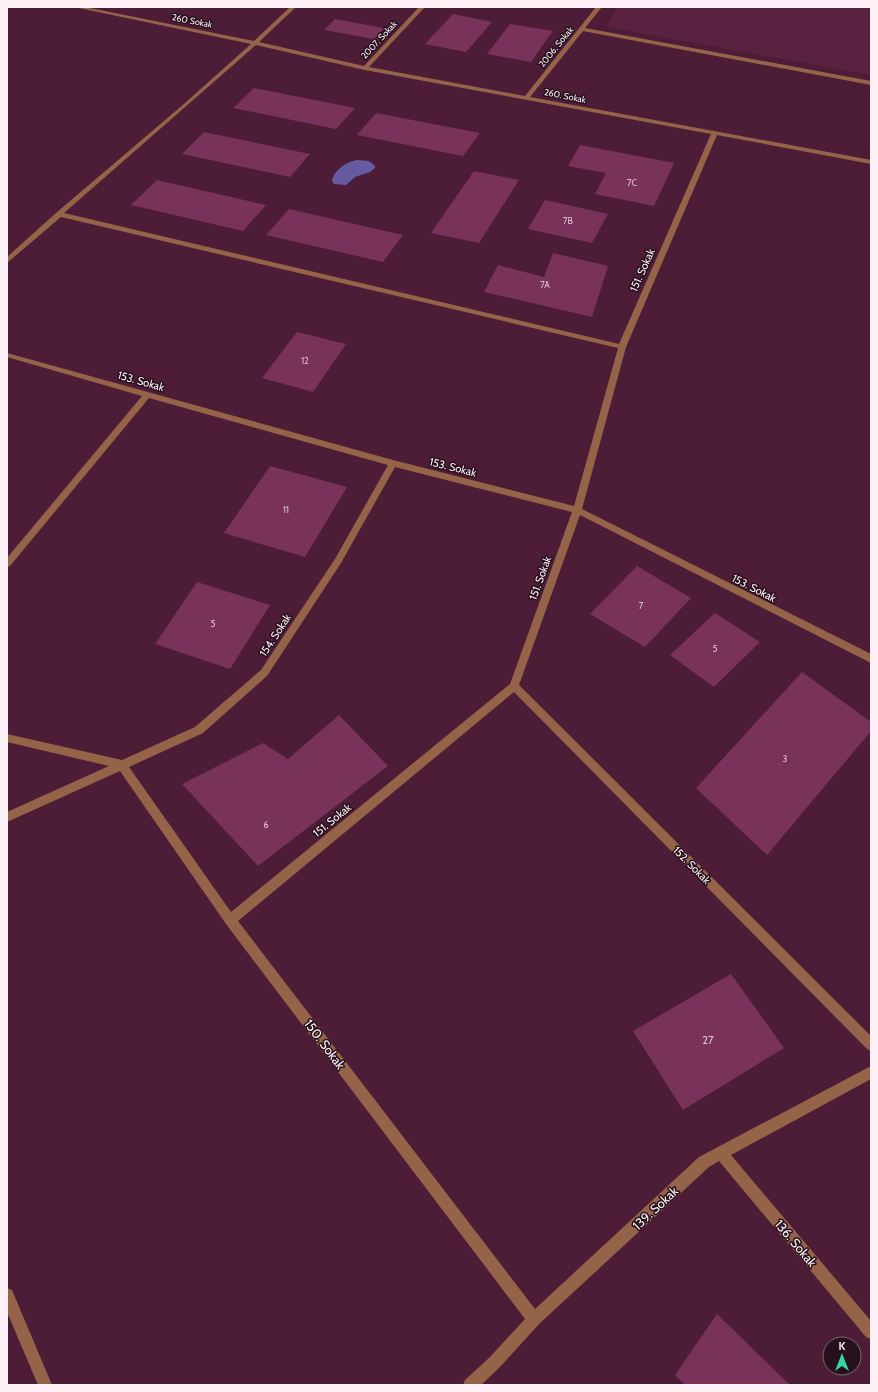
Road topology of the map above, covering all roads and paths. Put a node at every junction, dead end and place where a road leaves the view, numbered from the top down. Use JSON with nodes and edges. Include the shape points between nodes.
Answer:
{"nodes":[{"id":1,"x":77,"y":7,"type":"edge"},
{"id":2,"x":293,"y":7,"type":"edge"},
{"id":3,"x":422,"y":7,"type":"edge"},
{"id":4,"x":599,"y":7,"type":"edge"},
{"id":5,"x":582,"y":29,"type":"junction"},
{"id":6,"x":256,"y":43,"type":"junction"},
{"id":7,"x":365,"y":68,"type":"junction"},
{"id":8,"x":871,"y":83,"type":"edge"},
{"id":9,"x":526,"y":98,"type":"junction"},
{"id":10,"x":715,"y":133,"type":"junction"},
{"id":11,"x":871,"y":162,"type":"edge"},
{"id":12,"x":58,"y":214,"type":"junction"},
{"id":13,"x":7,"y":261,"type":"edge"},
{"id":14,"x":622,"y":347,"type":"junction"},
{"id":15,"x":7,"y":355,"type":"edge"},
{"id":16,"x":148,"y":394,"type":"junction"},
{"id":17,"x":393,"y":463,"type":"junction"},
{"id":18,"x":577,"y":510,"type":"junction"},
{"id":19,"x":7,"y":564,"type":"edge"},
{"id":20,"x":871,"y":659,"type":"edge"},
{"id":21,"x":514,"y":686,"type":"junction"},
{"id":22,"x":7,"y":738,"type":"edge"},
{"id":23,"x":121,"y":764,"type":"junction"},
{"id":24,"x":7,"y":817,"type":"edge"},
{"id":25,"x":230,"y":920,"type":"junction"},
{"id":26,"x":871,"y":1044,"type":"edge"},
{"id":27,"x":871,"y":1072,"type":"edge"},
{"id":28,"x":721,"y":1153,"type":"junction"},
{"id":29,"x":7,"y":1295,"type":"edge"},
{"id":30,"x":534,"y":1319,"type":"junction"},
{"id":31,"x":871,"y":1332,"type":"edge"},
{"id":32,"x":45,"y":1385,"type":"edge"},
{"id":33,"x":470,"y":1385,"type":"edge"}],
"edges":[{"from":1,"to":6,"type":"street","name":"260 Sokak"},
{"from":2,"to":6,"type":"street"},
{"from":3,"to":7,"type":"street","name":"2007. Sokak"},
{"from":4,"to":5,"type":"street","name":"2006. Sokak"},
{"from":5,"to":8,"type":"street"},
{"from":5,"to":9,"type":"street","name":"2006. Sokak"},
{"from":6,"to":7,"type":"street","name":"260. Sokak"},
{"from":6,"to":12,"type":"street"},
{"from":7,"to":9,"type":"street","name":"260. Sokak"},
{"from":9,"to":10,"type":"street","name":"260. Sokak"},
{"from":10,"to":11,"type":"street","name":"260. Sokak"},
{"from":10,"to":14,"type":"street","name":"151. Sokak"},
{"from":12,"to":13,"type":"street"},
{"from":12,"to":14,"type":"street"},
{"from":14,"to":18,"type":"street","name":"151. Sokak"},
{"from":15,"to":16,"type":"street","name":"153. Sokak"},
{"from":16,"to":17,"type":"street","name":"153. Sokak"},
{"from":16,"to":19,"type":"street"},
{"from":17,"to":18,"type":"street","name":"153. Sokak"},
{"from":17,"to":23,"type":"street","name":"154. Sokak","via":[[338,561],[264,673],[199,730]]},
{"from":18,"to":20,"type":"street","name":"153. Sokak"},
{"from":18,"to":21,"type":"street","name":"151. Sokak"},
{"from":21,"to":25,"type":"street","name":"151. Sokak"},
{"from":21,"to":26,"type":"street","name":"152. Sokak"},
{"from":22,"to":23,"type":"street"},
{"from":23,"to":24,"type":"street","name":"154. Sokak"},
{"from":23,"to":25,"type":"street","name":"150. Sokak"},
{"from":25,"to":30,"type":"street","name":"150. Sokak"},
{"from":27,"to":28,"type":"street","name":"139. Sokak"},
{"from":28,"to":30,"type":"street","name":"139. Sokak","via":[[704,1162]]},
{"from":28,"to":31,"type":"street","name":"136. Sokak"},
{"from":29,"to":32,"type":"street"},
{"from":30,"to":33,"type":"street","name":"139. Sokak"}]}
